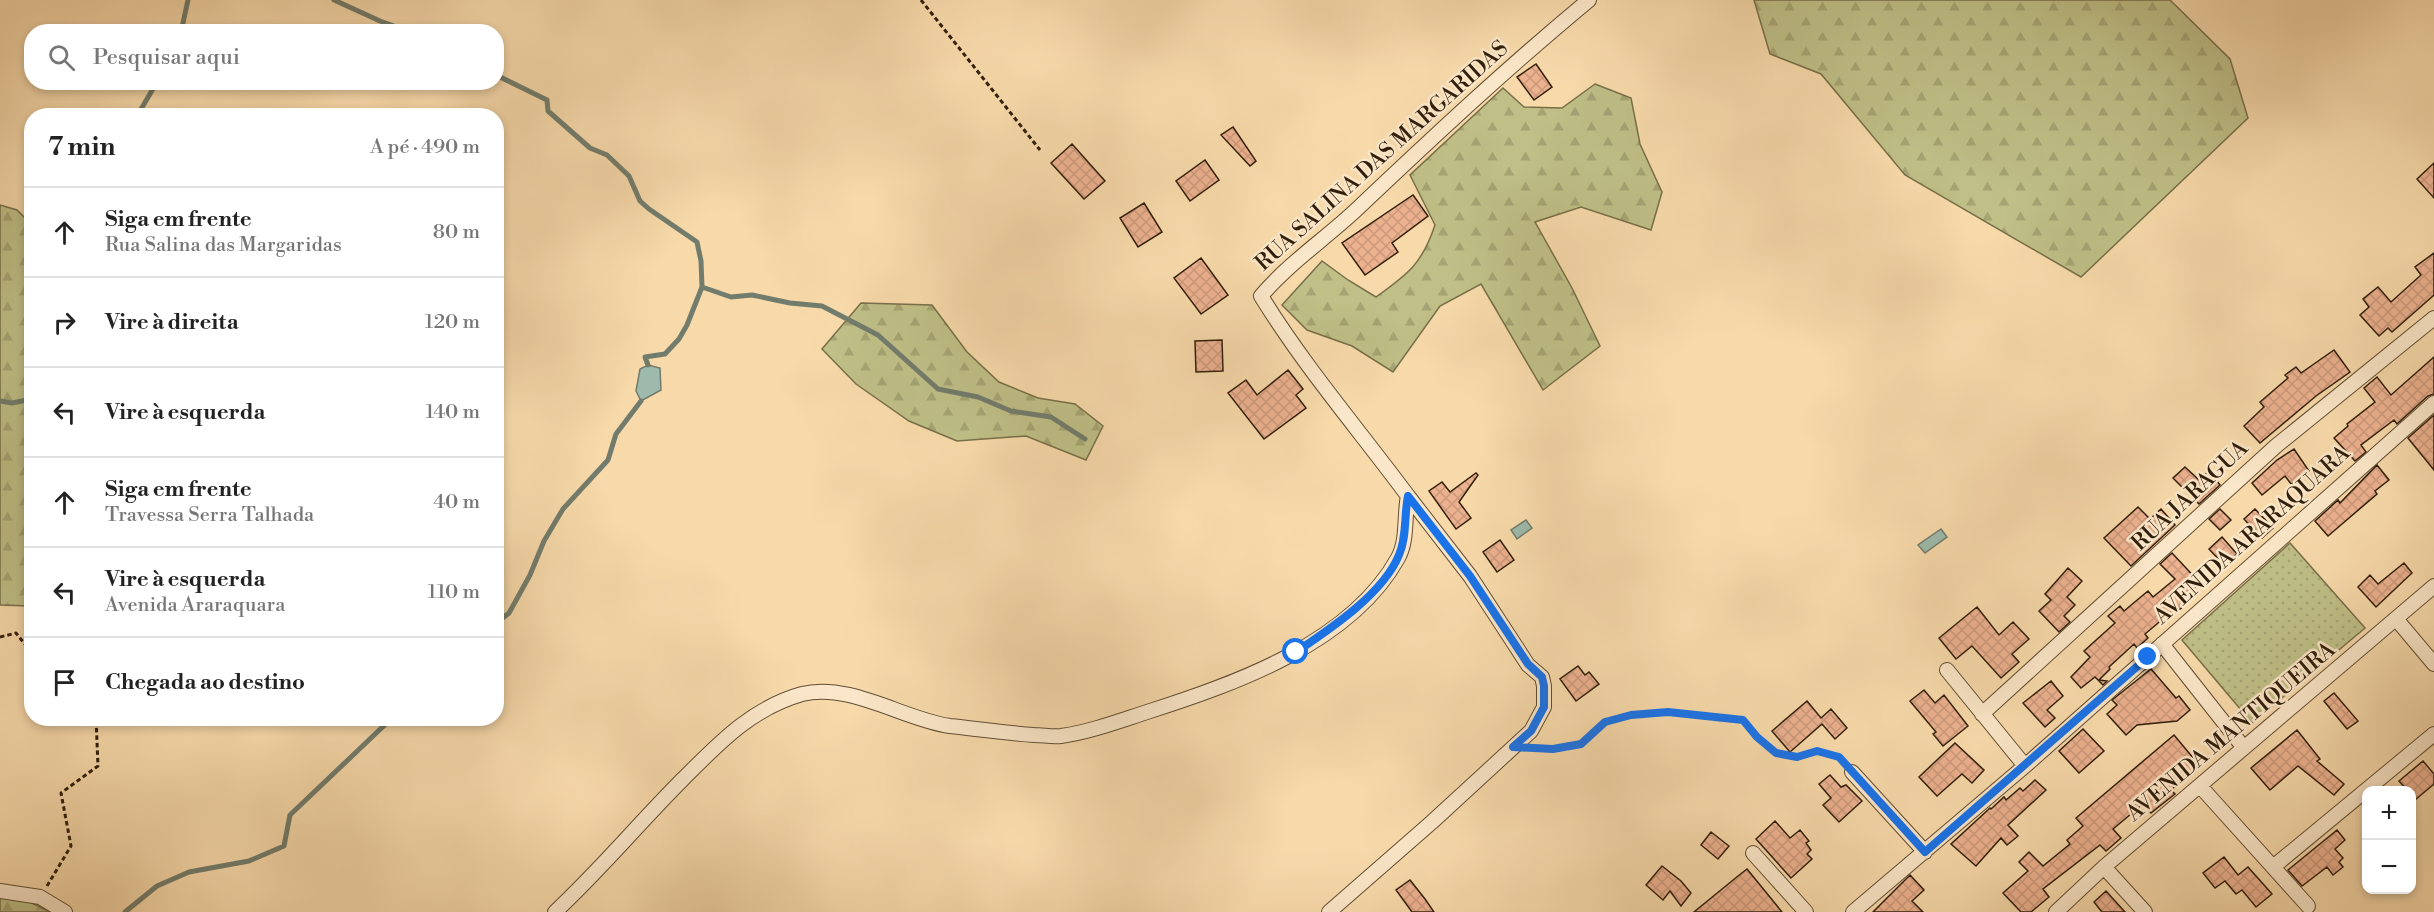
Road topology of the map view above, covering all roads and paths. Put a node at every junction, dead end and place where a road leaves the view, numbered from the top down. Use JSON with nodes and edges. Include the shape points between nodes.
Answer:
{"nodes":[{"id":1,"x":921,"y":0,"type":"edge"},
{"id":2,"x":1589,"y":0,"type":"edge"},
{"id":3,"x":1040,"y":150,"type":"dead end"},
{"id":4,"x":2434,"y":318,"type":"edge"},
{"id":5,"x":2434,"y":403,"type":"edge"},
{"id":6,"x":1408,"y":496,"type":"junction"},
{"id":7,"x":2434,"y":586,"type":"edge"},
{"id":8,"x":2397,"y":620,"type":"junction"},
{"id":9,"x":0,"y":637,"type":"edge"},
{"id":10,"x":24,"y":643,"type":"edge"},
{"id":11,"x":2163,"y":644,"type":"junction"},
{"id":12,"x":2434,"y":664,"type":"edge"},
{"id":13,"x":1947,"y":670,"type":"dead end"},
{"id":14,"x":1982,"y":714,"type":"junction"},
{"id":15,"x":96,"y":726,"type":"edge"},
{"id":16,"x":2434,"y":734,"type":"edge"},
{"id":17,"x":1513,"y":747,"type":"junction"},
{"id":18,"x":2244,"y":748,"type":"junction"},
{"id":19,"x":2025,"y":766,"type":"junction"},
{"id":20,"x":1852,"y":772,"type":"joint"},
{"id":21,"x":2200,"y":786,"type":"junction"},
{"id":22,"x":1925,"y":852,"type":"junction"},
{"id":23,"x":1753,"y":854,"type":"dead end"},
{"id":24,"x":2104,"y":867,"type":"junction"},
{"id":25,"x":2273,"y":867,"type":"junction"},
{"id":26,"x":0,"y":891,"type":"edge"},
{"id":27,"x":40,"y":897,"type":"junction"},
{"id":28,"x":2308,"y":906,"type":"dead end"},
{"id":29,"x":65,"y":912,"type":"edge"},
{"id":30,"x":555,"y":912,"type":"edge"},
{"id":31,"x":1329,"y":912,"type":"edge"},
{"id":32,"x":1806,"y":912,"type":"edge"},
{"id":33,"x":1853,"y":912,"type":"edge"},
{"id":34,"x":2056,"y":912,"type":"edge"},
{"id":35,"x":2145,"y":912,"type":"edge"}],
"edges":[{"from":1,"to":3,"type":"path"},
{"from":2,"to":6,"type":"street","name":"RUA SALINA DAS MARGARIDAS","via":[[1515,61],[1323,240],[1272,282],[1262,296],[1313,371]]},
{"from":4,"to":14,"type":"street","name":"RUA JARAGUA","via":[[2276,446]]},
{"from":5,"to":11,"type":"street","name":"AVENIDA ARARAQUARA"},
{"from":6,"to":17,"type":"street","via":[[1470,576],[1528,664],[1542,677],[1544,707],[1531,731]]},
{"from":6,"to":30,"type":"street","via":[[1399,556],[1380,583],[1347,618],[1296,652],[1255,673],[1183,700],[1059,736],[939,724],[876,701],[826,692],[804,693],[769,706],[728,734]]},
{"from":7,"to":8,"type":"street","name":"AVENIDA MANTIQUEIRA"},
{"from":8,"to":12,"type":"street"},
{"from":8,"to":18,"type":"street","name":"AVENIDA MANTIQUEIRA"},
{"from":9,"to":10,"type":"path","via":[[16,633]]},
{"from":11,"to":18,"type":"street"},
{"from":11,"to":19,"type":"street","name":"AVENIDA ARARAQUARA"},
{"from":13,"to":14,"type":"street"},
{"from":14,"to":19,"type":"street"},
{"from":15,"to":27,"type":"path","via":[[98,766],[60,793],[71,846]]},
{"from":16,"to":25,"type":"street"},
{"from":17,"to":20,"type":"path","via":[[1553,749],[1581,744],[1605,722],[1668,712],[1743,720],[1776,753],[1797,757],[1817,751],[1839,757]]},
{"from":17,"to":31,"type":"street"},
{"from":18,"to":21,"type":"street","name":"AVENIDA MANTIQUEIRA"},
{"from":19,"to":22,"type":"street","name":"AVENIDA ARARAQUARA"},
{"from":20,"to":22,"type":"street"},
{"from":21,"to":24,"type":"street","name":"AVENIDA MANTIQUEIRA"},
{"from":21,"to":25,"type":"street"},
{"from":22,"to":33,"type":"street","name":"AVENIDA ARARAQUARA"},
{"from":23,"to":32,"type":"street"},
{"from":24,"to":34,"type":"street","name":"AVENIDA MANTIQUEIRA"},
{"from":24,"to":35,"type":"street"},
{"from":25,"to":28,"type":"street"},
{"from":26,"to":27,"type":"street"},
{"from":27,"to":29,"type":"street"}]}
